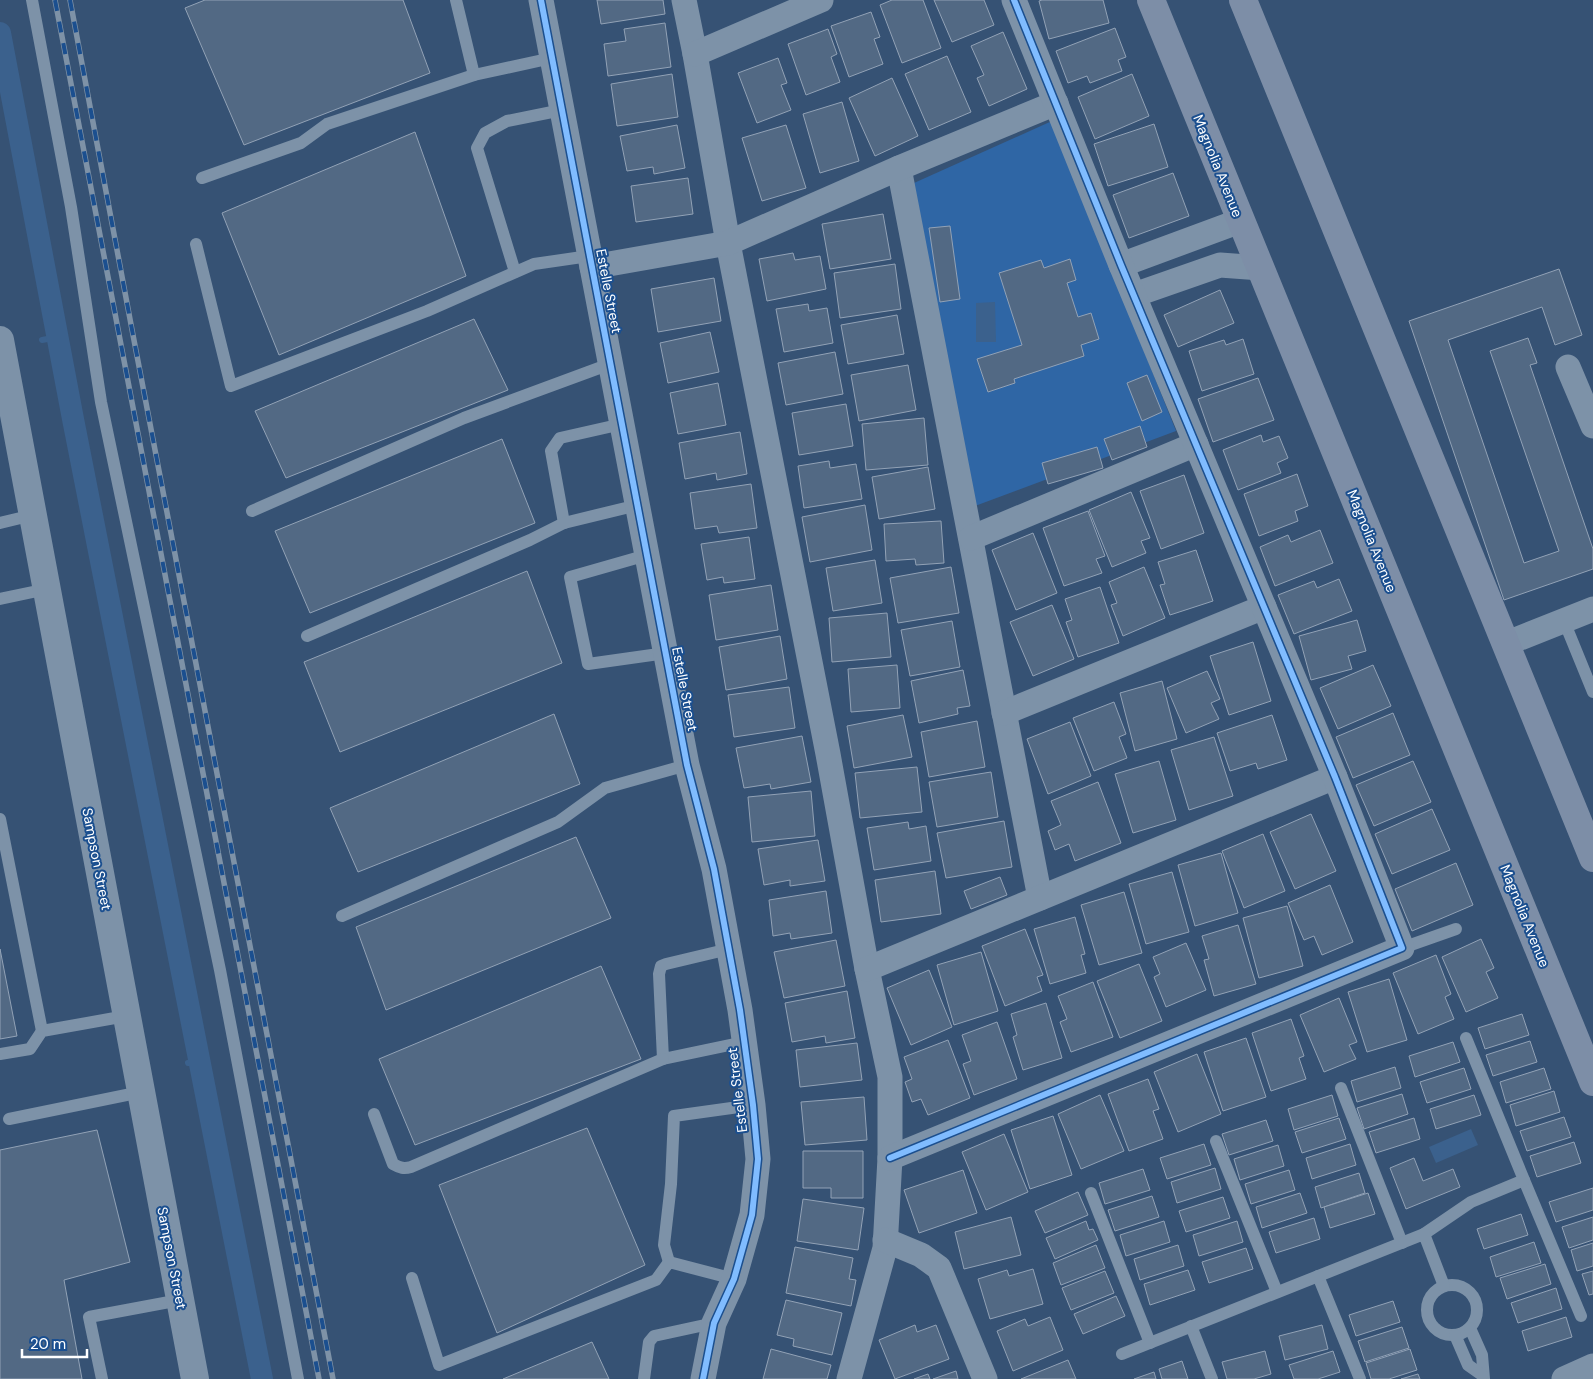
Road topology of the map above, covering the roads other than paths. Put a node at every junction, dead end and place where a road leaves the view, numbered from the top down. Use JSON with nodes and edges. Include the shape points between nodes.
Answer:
{"nodes":[{"id":1,"x":32,"y":0,"type":"edge"},
{"id":2,"x":456,"y":0,"type":"edge"},
{"id":3,"x":540,"y":0,"type":"edge"},
{"id":4,"x":684,"y":0,"type":"edge"},
{"id":5,"x":821,"y":0,"type":"edge"},
{"id":6,"x":1014,"y":0,"type":"edge"},
{"id":7,"x":1151,"y":0,"type":"edge"},
{"id":8,"x":1243,"y":0,"type":"edge"},
{"id":9,"x":695,"y":54,"type":"junction"},
{"id":10,"x":552,"y":58,"type":"junction"},
{"id":11,"x":474,"y":75,"type":"junction"},
{"id":12,"x":1056,"y":103,"type":"junction"},
{"id":13,"x":562,"y":110,"type":"junction"},
{"id":14,"x":899,"y":168,"type":"junction"},
{"id":15,"x":202,"y":178,"type":"dead end"},
{"id":16,"x":1240,"y":221,"type":"junction"},
{"id":17,"x":728,"y":243,"type":"junction"},
{"id":18,"x":196,"y":244,"type":"dead end"},
{"id":19,"x":591,"y":261,"type":"junction"},
{"id":20,"x":1121,"y":265,"type":"junction"},
{"id":21,"x":1261,"y":268,"type":"junction"},
{"id":22,"x":515,"y":272,"type":"junction"},
{"id":23,"x":1134,"y":295,"type":"junction"},
{"id":24,"x":0,"y":340,"type":"edge"},
{"id":25,"x":610,"y":364,"type":"junction"},
{"id":26,"x":1568,"y":367,"type":"dead end"},
{"id":27,"x":622,"y":424,"type":"junction"},
{"id":28,"x":1593,"y":426,"type":"edge"},
{"id":29,"x":1196,"y":444,"type":"junction"},
{"id":30,"x":638,"y":506,"type":"junction"},
{"id":31,"x":252,"y":511,"type":"dead end"},
{"id":32,"x":33,"y":515,"type":"junction"},
{"id":33,"x":0,"y":523,"type":"edge"},
{"id":34,"x":564,"y":523,"type":"junction"},
{"id":35,"x":970,"y":538,"type":"junction"},
{"id":36,"x":647,"y":555,"type":"junction"},
{"id":37,"x":47,"y":589,"type":"junction"},
{"id":38,"x":0,"y":599,"type":"edge"},
{"id":39,"x":1264,"y":607,"type":"junction"},
{"id":40,"x":1593,"y":609,"type":"edge"},
{"id":41,"x":1564,"y":621,"type":"junction"},
{"id":42,"x":307,"y":636,"type":"dead end"},
{"id":43,"x":1505,"y":644,"type":"junction"},
{"id":44,"x":666,"y":652,"type":"junction"},
{"id":45,"x":1593,"y":692,"type":"edge"},
{"id":46,"x":1004,"y":713,"type":"junction"},
{"id":47,"x":687,"y":765,"type":"junction"},
{"id":48,"x":1335,"y":777,"type":"junction"},
{"id":49,"x":0,"y":819,"type":"edge"},
{"id":50,"x":1593,"y":858,"type":"edge"},
{"id":51,"x":1040,"y":898,"type":"junction"},
{"id":52,"x":342,"y":916,"type":"dead end"},
{"id":53,"x":1456,"y":929,"type":"dead end"},
{"id":54,"x":1532,"y":933,"type":"junction"},
{"id":55,"x":1402,"y":948,"type":"junction"},
{"id":56,"x":728,"y":949,"type":"junction"},
{"id":57,"x":868,"y":969,"type":"junction"},
{"id":58,"x":126,"y":1016,"type":"junction"},
{"id":59,"x":42,"y":1031,"type":"junction"},
{"id":60,"x":1466,"y":1038,"type":"dead end"},
{"id":61,"x":1593,"y":1040,"type":"edge"},
{"id":62,"x":744,"y":1042,"type":"junction"},
{"id":63,"x":0,"y":1054,"type":"edge"},
{"id":64,"x":663,"y":1059,"type":"junction"},
{"id":65,"x":1593,"y":1082,"type":"edge"},
{"id":66,"x":1340,"y":1088,"type":"dead end"},
{"id":67,"x":141,"y":1092,"type":"junction"},
{"id":68,"x":753,"y":1105,"type":"junction"},
{"id":69,"x":374,"y":1114,"type":"dead end"},
{"id":70,"x":9,"y":1119,"type":"dead end"},
{"id":71,"x":1216,"y":1141,"type":"dead end"},
{"id":72,"x":890,"y":1158,"type":"junction"},
{"id":73,"x":1524,"y":1180,"type":"junction"},
{"id":74,"x":1091,"y":1193,"type":"dead end"},
{"id":75,"x":1424,"y":1234,"type":"junction"},
{"id":76,"x":885,"y":1240,"type":"junction"},
{"id":77,"x":1402,"y":1243,"type":"junction"},
{"id":78,"x":669,"y":1262,"type":"junction"},
{"id":79,"x":1318,"y":1276,"type":"junction"},
{"id":80,"x":412,"y":1278,"type":"dead end"},
{"id":81,"x":734,"y":1280,"type":"junction"},
{"id":82,"x":1444,"y":1286,"type":"junction"},
{"id":83,"x":1277,"y":1292,"type":"junction"},
{"id":84,"x":180,"y":1300,"type":"junction"},
{"id":85,"x":1581,"y":1316,"type":"dead end"},
{"id":86,"x":714,"y":1323,"type":"junction"},
{"id":87,"x":1191,"y":1326,"type":"junction"},
{"id":88,"x":1470,"y":1328,"type":"junction"},
{"id":89,"x":1454,"y":1335,"type":"junction"},
{"id":90,"x":1150,"y":1343,"type":"junction"},
{"id":91,"x":1122,"y":1354,"type":"dead end"},
{"id":92,"x":1593,"y":1366,"type":"edge"},
{"id":93,"x":1483,"y":1377,"type":"edge"},
{"id":94,"x":102,"y":1379,"type":"edge"},
{"id":95,"x":195,"y":1379,"type":"edge"},
{"id":96,"x":298,"y":1379,"type":"edge"},
{"id":97,"x":644,"y":1379,"type":"edge"},
{"id":98,"x":702,"y":1379,"type":"edge"},
{"id":99,"x":849,"y":1379,"type":"edge"},
{"id":100,"x":985,"y":1379,"type":"edge"},
{"id":101,"x":1212,"y":1379,"type":"edge"},
{"id":102,"x":1360,"y":1379,"type":"edge"},
{"id":103,"x":1564,"y":1379,"type":"edge"}],
"edges":[{"from":1,"to":96,"type":"lane","via":[[71,208],[101,402],[220,970]]},
{"from":2,"to":11,"type":"lane"},
{"from":3,"to":10,"type":"street","name":"Estelle Street"},
{"from":4,"to":9,"type":"street"},
{"from":5,"to":9,"type":"street"},
{"from":6,"to":12,"type":"street"},
{"from":7,"to":16,"type":"main road","name":"Magnolia Avenue"},
{"from":8,"to":43,"type":"main road"},
{"from":9,"to":17,"type":"street"},
{"from":10,"to":11,"type":"lane"},
{"from":10,"to":13,"type":"street","name":"Estelle Street"},
{"from":11,"to":15,"type":"lane","via":[[327,124],[301,143]]},
{"from":12,"to":14,"type":"street"},
{"from":12,"to":20,"type":"street"},
{"from":13,"to":19,"type":"street","name":"Estelle Street"},
{"from":13,"to":22,"type":"lane","via":[[507,121],[485,133],[477,148]]},
{"from":14,"to":17,"type":"street"},
{"from":14,"to":35,"type":"street"},
{"from":16,"to":20,"type":"street"},
{"from":16,"to":21,"type":"main road","name":"Magnolia Avenue"},
{"from":17,"to":19,"type":"street"},
{"from":17,"to":57,"type":"street"},
{"from":18,"to":22,"type":"lane","via":[[231,386],[427,311]]},
{"from":19,"to":22,"type":"lane","via":[[534,264]]},
{"from":19,"to":25,"type":"street","name":"Estelle Street"},
{"from":20,"to":23,"type":"street"},
{"from":21,"to":23,"type":"street","via":[[1220,265]]},
{"from":21,"to":54,"type":"main road","name":"Magnolia Avenue"},
{"from":23,"to":29,"type":"street"},
{"from":24,"to":32,"type":"street","name":"Sampson Street"},
{"from":25,"to":27,"type":"street","name":"Estelle Street"},
{"from":25,"to":31,"type":"lane","via":[[464,418]]},
{"from":26,"to":28,"type":"street"},
{"from":27,"to":30,"type":"street","name":"Estelle Street"},
{"from":27,"to":34,"type":"lane","via":[[560,438],[551,451]]},
{"from":29,"to":35,"type":"street"},
{"from":29,"to":39,"type":"street"},
{"from":30,"to":34,"type":"lane"},
{"from":30,"to":36,"type":"street","name":"Estelle Street"},
{"from":32,"to":33,"type":"lane"},
{"from":32,"to":37,"type":"street","name":"Sampson Street"},
{"from":34,"to":42,"type":"lane"},
{"from":35,"to":46,"type":"street"},
{"from":36,"to":44,"type":"street","name":"Estelle Street"},
{"from":36,"to":44,"type":"lane","via":[[570,577],[588,664]]},
{"from":37,"to":38,"type":"lane"},
{"from":37,"to":58,"type":"street","name":"Sampson Street"},
{"from":39,"to":46,"type":"street"},
{"from":39,"to":48,"type":"street"},
{"from":40,"to":41,"type":"street"},
{"from":41,"to":43,"type":"street"},
{"from":41,"to":45,"type":"lane"},
{"from":43,"to":50,"type":"main road"},
{"from":44,"to":47,"type":"street","name":"Estelle Street"},
{"from":46,"to":51,"type":"street"},
{"from":47,"to":52,"type":"lane","via":[[604,788],[558,822]]},
{"from":47,"to":56,"type":"street","name":"Estelle Street","via":[[714,869]]},
{"from":48,"to":51,"type":"street"},
{"from":48,"to":55,"type":"street"},
{"from":49,"to":59,"type":"lane"},
{"from":51,"to":57,"type":"street"},
{"from":53,"to":55,"type":"lane"},
{"from":54,"to":61,"type":"main road"},
{"from":54,"to":65,"type":"main road","name":"Magnolia Avenue"},
{"from":55,"to":72,"type":"street"},
{"from":56,"to":62,"type":"street","name":"Estelle Street"},
{"from":56,"to":64,"type":"lane","via":[[662,966],[659,974]]},
{"from":57,"to":72,"type":"street","via":[[890,1077]]},
{"from":58,"to":59,"type":"lane"},
{"from":58,"to":67,"type":"street","name":"Sampson Street"},
{"from":59,"to":63,"type":"lane","via":[[30,1049]]},
{"from":60,"to":73,"type":"lane"},
{"from":62,"to":64,"type":"lane"},
{"from":62,"to":68,"type":"street","name":"Estelle Street"},
{"from":64,"to":69,"type":"lane","via":[[411,1168],[393,1164]]},
{"from":66,"to":77,"type":"lane"},
{"from":67,"to":70,"type":"lane"},
{"from":67,"to":84,"type":"street","name":"Sampson Street"},
{"from":68,"to":78,"type":"lane","via":[[674,1116],[664,1245]]},
{"from":68,"to":81,"type":"street","name":"Estelle Street","via":[[758,1159],[753,1206]]},
{"from":71,"to":83,"type":"lane"},
{"from":72,"to":76,"type":"street"},
{"from":73,"to":75,"type":"lane","via":[[1471,1202]]},
{"from":73,"to":85,"type":"lane"},
{"from":74,"to":90,"type":"lane"},
{"from":75,"to":77,"type":"lane"},
{"from":75,"to":82,"type":"lane"},
{"from":76,"to":99,"type":"street"},
{"from":76,"to":100,"type":"street","via":[[939,1268]]},
{"from":77,"to":79,"type":"lane"},
{"from":78,"to":80,"type":"lane","via":[[656,1280],[439,1365]]},
{"from":78,"to":81,"type":"lane"},
{"from":79,"to":83,"type":"lane"},
{"from":79,"to":102,"type":"lane"},
{"from":81,"to":86,"type":"street","name":"Estelle Street"},
{"from":82,"to":88,"type":"lane","via":[[1461,1286],[1474,1297],[1477,1313]]},
{"from":82,"to":89,"type":"lane","via":[[1431,1295],[1428,1319],[1439,1332]]},
{"from":83,"to":87,"type":"lane"},
{"from":84,"to":94,"type":"lane","via":[[89,1317]]},
{"from":84,"to":95,"type":"street","name":"Sampson Street"},
{"from":86,"to":97,"type":"lane","via":[[654,1336],[649,1342]]},
{"from":86,"to":98,"type":"street","name":"Estelle Street"},
{"from":87,"to":90,"type":"lane"},
{"from":87,"to":101,"type":"lane"},
{"from":88,"to":89,"type":"lane"},
{"from":88,"to":93,"type":"lane","via":[[1482,1355]]},
{"from":89,"to":93,"type":"lane","via":[[1468,1365]]},
{"from":90,"to":91,"type":"lane"},
{"from":92,"to":103,"type":"street"}]}
